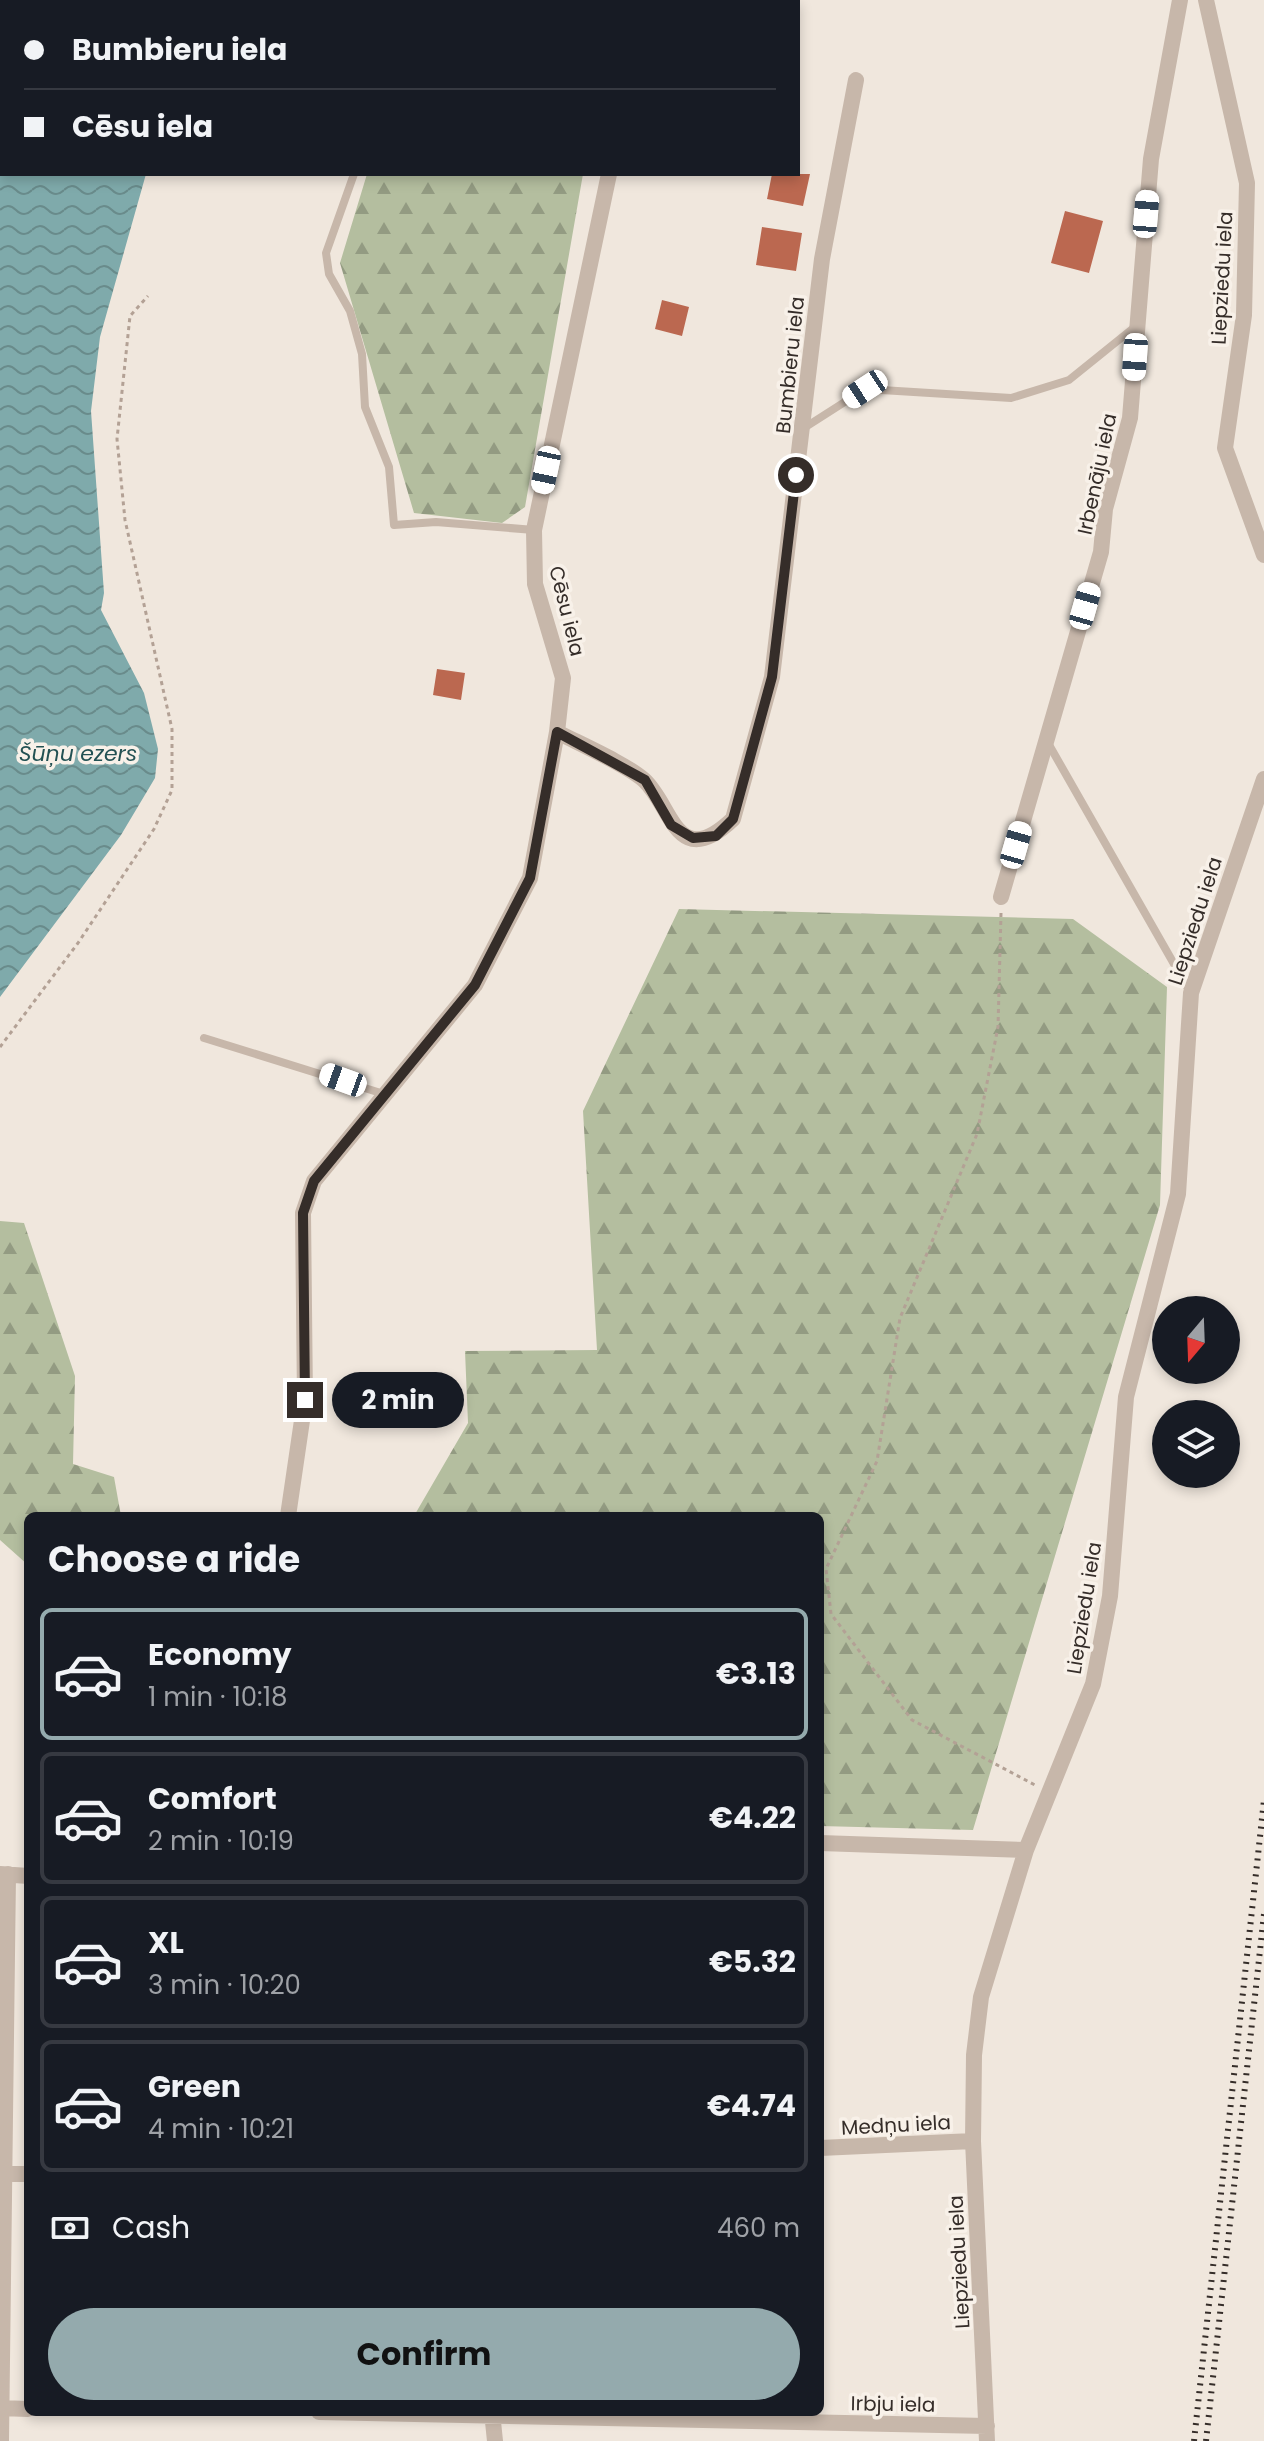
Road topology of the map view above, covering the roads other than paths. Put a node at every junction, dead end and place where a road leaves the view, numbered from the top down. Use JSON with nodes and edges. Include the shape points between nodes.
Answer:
{"nodes":[{"id":1,"x":1180,"y":0,"type":"edge"},
{"id":2,"x":1206,"y":0,"type":"edge"},
{"id":3,"x":856,"y":80,"type":"dead end"},
{"id":4,"x":353,"y":176,"type":"edge"},
{"id":5,"x":609,"y":176,"type":"edge"},
{"id":6,"x":1137,"y":326,"type":"junction"},
{"id":7,"x":804,"y":428,"type":"junction"},
{"id":8,"x":534,"y":530,"type":"junction"},
{"id":9,"x":1264,"y":555,"type":"edge"},
{"id":10,"x":557,"y":732,"type":"junction"},
{"id":11,"x":1046,"y":740,"type":"junction"},
{"id":12,"x":1264,"y":779,"type":"edge"},
{"id":13,"x":1001,"y":897,"type":"road end"},
{"id":14,"x":1191,"y":993,"type":"junction"},
{"id":15,"x":204,"y":1038,"type":"dead end"},
{"id":16,"x":385,"y":1094,"type":"junction"},
{"id":17,"x":289,"y":1512,"type":"edge"},
{"id":18,"x":824,"y":1843,"type":"edge"},
{"id":19,"x":1026,"y":1850,"type":"junction"},
{"id":20,"x":4,"y":1874,"type":"edge"},
{"id":21,"x":24,"y":1876,"type":"edge"},
{"id":22,"x":973,"y":2141,"type":"junction"},
{"id":23,"x":824,"y":2148,"type":"edge"},
{"id":24,"x":2,"y":2174,"type":"edge"},
{"id":25,"x":24,"y":2174,"type":"edge"},
{"id":26,"x":0,"y":2408,"type":"edge"},
{"id":27,"x":24,"y":2409,"type":"edge"},
{"id":28,"x":492,"y":2416,"type":"edge"},
{"id":29,"x":563,"y":2416,"type":"edge"},
{"id":30,"x":987,"y":2434,"type":"edge"},
{"id":31,"x":1,"y":2441,"type":"edge"},
{"id":32,"x":495,"y":2441,"type":"edge"}],
"edges":[{"from":1,"to":6,"type":"street","name":"Irbenāju iela","via":[[1151,159]]},
{"from":2,"to":9,"type":"street","name":"Liepziedu iela","via":[[1247,183],[1244,315],[1225,448]]},
{"from":3,"to":7,"type":"street","name":"Bumbieru iela","via":[[822,259]]},
{"from":4,"to":8,"type":"lane","via":[[326,253],[329,274],[350,311],[362,354],[365,407],[389,467],[394,525],[436,522]]},
{"from":5,"to":8,"type":"street","name":"Cēsu iela"},
{"from":6,"to":7,"type":"lane","via":[[1069,380],[1011,398],[865,389]]},
{"from":6,"to":11,"type":"street","name":"Irbenāju iela","via":[[1130,418],[1105,509],[1101,552]]},
{"from":7,"to":10,"type":"street","name":"Bumbieru iela","via":[[772,677],[733,819],[716,836],[693,838],[671,825],[645,780]]},
{"from":8,"to":10,"type":"street","name":"Cēsu iela","via":[[535,584],[563,678]]},
{"from":10,"to":16,"type":"street","name":"Cēsu iela","via":[[530,878],[475,985]]},
{"from":11,"to":13,"type":"street","name":"Irbenāju iela"},
{"from":11,"to":14,"type":"lane"},
{"from":12,"to":14,"type":"street","name":"Liepziedu iela"},
{"from":14,"to":19,"type":"street","name":"Liepziedu iela","via":[[1178,1194],[1126,1397],[1110,1596],[1093,1684]]},
{"from":15,"to":16,"type":"lane"},
{"from":16,"to":17,"type":"street","name":"Cēsu iela","via":[[314,1181],[303,1213],[305,1400]]},
{"from":18,"to":19,"type":"street"},
{"from":19,"to":22,"type":"street","name":"Liepziedu iela","via":[[981,1997]]},
{"from":20,"to":21,"type":"street"},
{"from":20,"to":24,"type":"street"},
{"from":22,"to":23,"type":"street","name":"Medņu iela"},
{"from":22,"to":30,"type":"street","name":"Liepziedu iela"},
{"from":24,"to":25,"type":"street"},
{"from":24,"to":26,"type":"street"},
{"from":26,"to":27,"type":"street"},
{"from":26,"to":31,"type":"street"},
{"from":28,"to":32,"type":"street"},
{"from":29,"to":30,"type":"street","name":"Irbju iela"}]}
